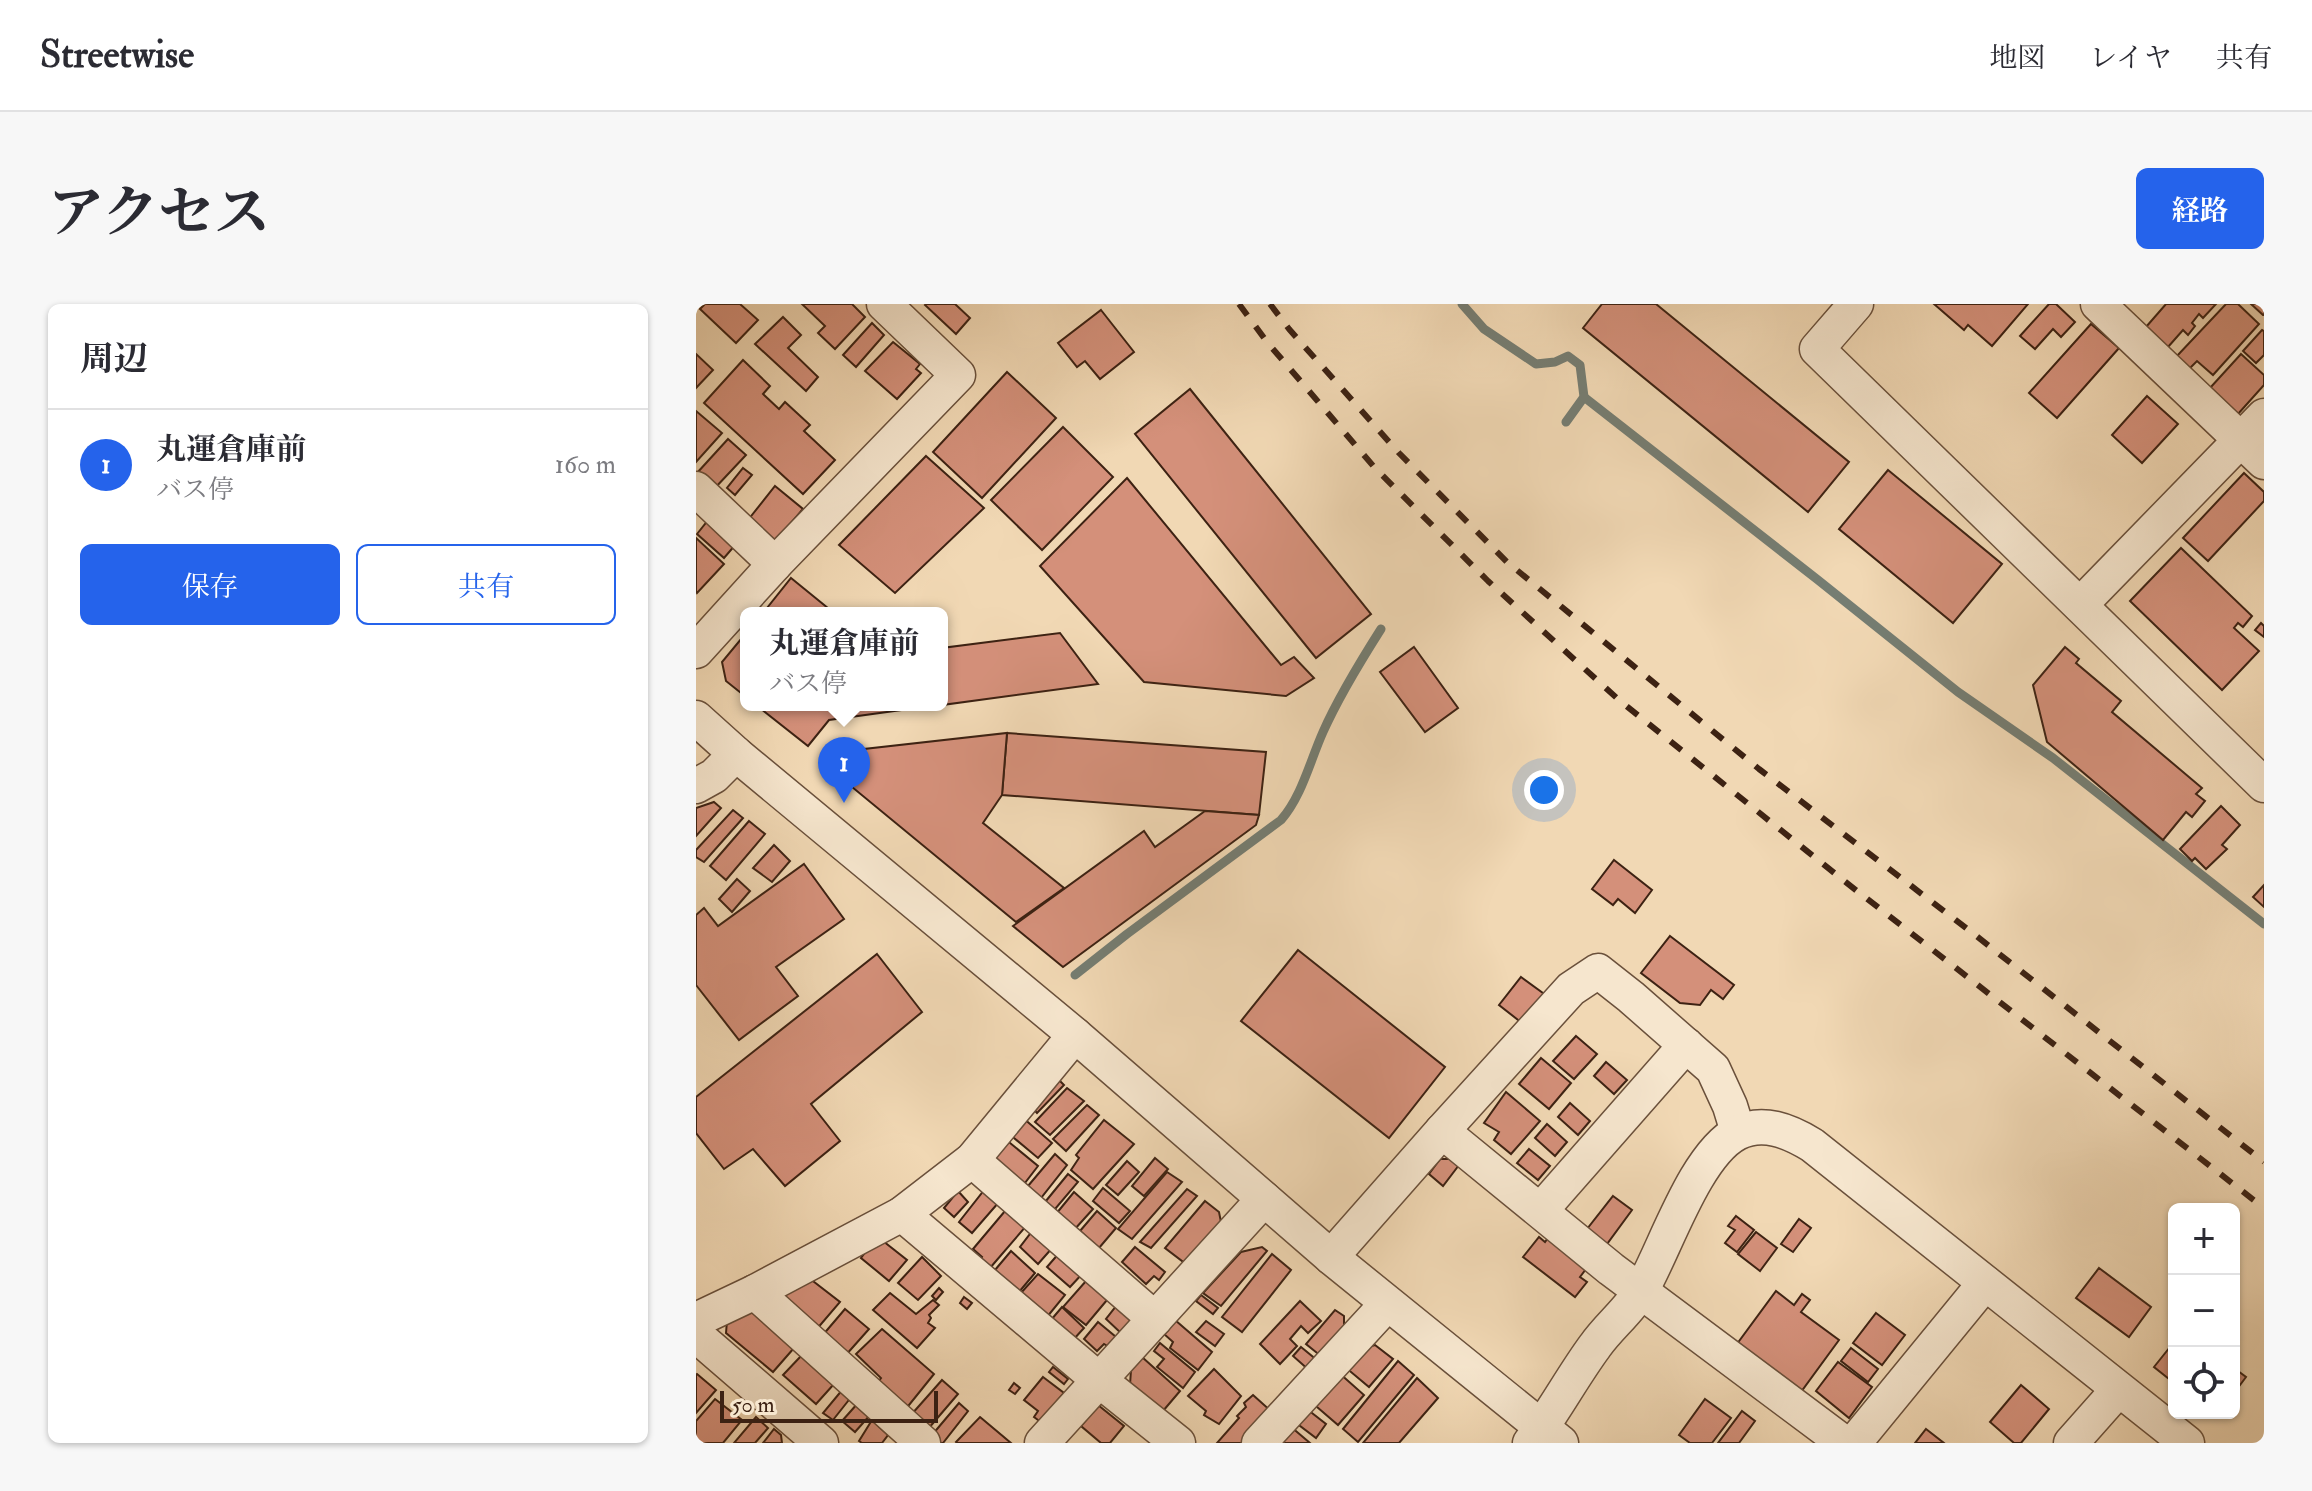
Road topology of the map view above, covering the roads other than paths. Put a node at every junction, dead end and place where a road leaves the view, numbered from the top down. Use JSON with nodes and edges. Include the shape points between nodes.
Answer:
{"nodes":[{"id":1,"x":884,"y":304,"type":"edge"},
{"id":2,"x":1856,"y":304,"type":"edge"},
{"id":3,"x":2098,"y":304,"type":"edge"},
{"id":4,"x":2256,"y":439,"type":"edge"},
{"id":5,"x":696,"y":489,"type":"edge"},
{"id":6,"x":775,"y":564,"type":"junction"},
{"id":7,"x":2080,"y":605,"type":"junction"},
{"id":8,"x":696,"y":651,"type":"edge"},
{"id":9,"x":696,"y":718,"type":"edge"},
{"id":10,"x":736,"y":754,"type":"junction"},
{"id":11,"x":2264,"y":785,"type":"edge"},
{"id":12,"x":696,"y":786,"type":"edge"},
{"id":13,"x":1075,"y":1035,"type":"junction"},
{"id":14,"x":1686,"y":1045,"type":"junction"},
{"id":15,"x":1442,"y":1131,"type":"junction"},
{"id":16,"x":1738,"y":1132,"type":"junction"},
{"id":17,"x":972,"y":1160,"type":"junction"},
{"id":18,"x":1264,"y":1199,"type":"junction"},
{"id":19,"x":1541,"y":1210,"type":"junction"},
{"id":20,"x":902,"y":1214,"type":"junction"},
{"id":21,"x":1331,"y":1257,"type":"junction"},
{"id":22,"x":1985,"y":1283,"type":"junction"},
{"id":23,"x":1641,"y":1291,"type":"junction"},
{"id":24,"x":755,"y":1292,"type":"junction"},
{"id":25,"x":1387,"y":1304,"type":"junction"},
{"id":26,"x":1155,"y":1319,"type":"junction"},
{"id":27,"x":696,"y":1320,"type":"edge"},
{"id":28,"x":696,"y":1335,"type":"edge"},
{"id":29,"x":1099,"y":1380,"type":"junction"},
{"id":30,"x":2118,"y":1390,"type":"junction"},
{"id":31,"x":1544,"y":1438,"type":"edge"},
{"id":32,"x":2087,"y":1438,"type":"edge"},
{"id":33,"x":812,"y":1440,"type":"edge"},
{"id":34,"x":923,"y":1443,"type":"edge"},
{"id":35,"x":1042,"y":1443,"type":"edge"},
{"id":36,"x":1178,"y":1443,"type":"edge"},
{"id":37,"x":1259,"y":1443,"type":"edge"},
{"id":38,"x":1844,"y":1443,"type":"edge"},
{"id":39,"x":1854,"y":1443,"type":"edge"},
{"id":40,"x":2187,"y":1443,"type":"edge"}],
"edges":[{"from":1,"to":6,"type":"street","via":[[958,375]]},
{"from":2,"to":7,"type":"street","via":[[1817,349]]},
{"from":3,"to":4,"type":"street"},
{"from":4,"to":7,"type":"street"},
{"from":5,"to":6,"type":"street"},
{"from":6,"to":8,"type":"street"},
{"from":7,"to":11,"type":"street"},
{"from":9,"to":10,"type":"street"},
{"from":10,"to":12,"type":"street"},
{"from":10,"to":13,"type":"street"},
{"from":13,"to":17,"type":"street"},
{"from":13,"to":18,"type":"street"},
{"from":14,"to":15,"type":"street","via":[[1598,971],[1571,989]]},
{"from":14,"to":16,"type":"street","via":[[1713,1069]]},
{"from":14,"to":19,"type":"street"},
{"from":15,"to":19,"type":"street"},
{"from":15,"to":21,"type":"street"},
{"from":16,"to":22,"type":"street","via":[[1775,1127],[1812,1145]]},
{"from":16,"to":23,"type":"street","via":[[1704,1165]]},
{"from":17,"to":20,"type":"street"},
{"from":17,"to":26,"type":"street"},
{"from":18,"to":21,"type":"street"},
{"from":18,"to":26,"type":"street"},
{"from":19,"to":23,"type":"street"},
{"from":20,"to":24,"type":"street"},
{"from":20,"to":29,"type":"street"},
{"from":21,"to":25,"type":"street"},
{"from":22,"to":30,"type":"street"},
{"from":22,"to":39,"type":"street"},
{"from":23,"to":31,"type":"street","via":[[1596,1344]]},
{"from":23,"to":38,"type":"street"},
{"from":24,"to":27,"type":"street"},
{"from":24,"to":34,"type":"street"},
{"from":25,"to":31,"type":"street","via":[[1491,1385]]},
{"from":25,"to":37,"type":"street"},
{"from":26,"to":29,"type":"street"},
{"from":28,"to":33,"type":"street"},
{"from":29,"to":35,"type":"street"},
{"from":29,"to":36,"type":"street"},
{"from":30,"to":32,"type":"street"},
{"from":30,"to":40,"type":"street"}]}
